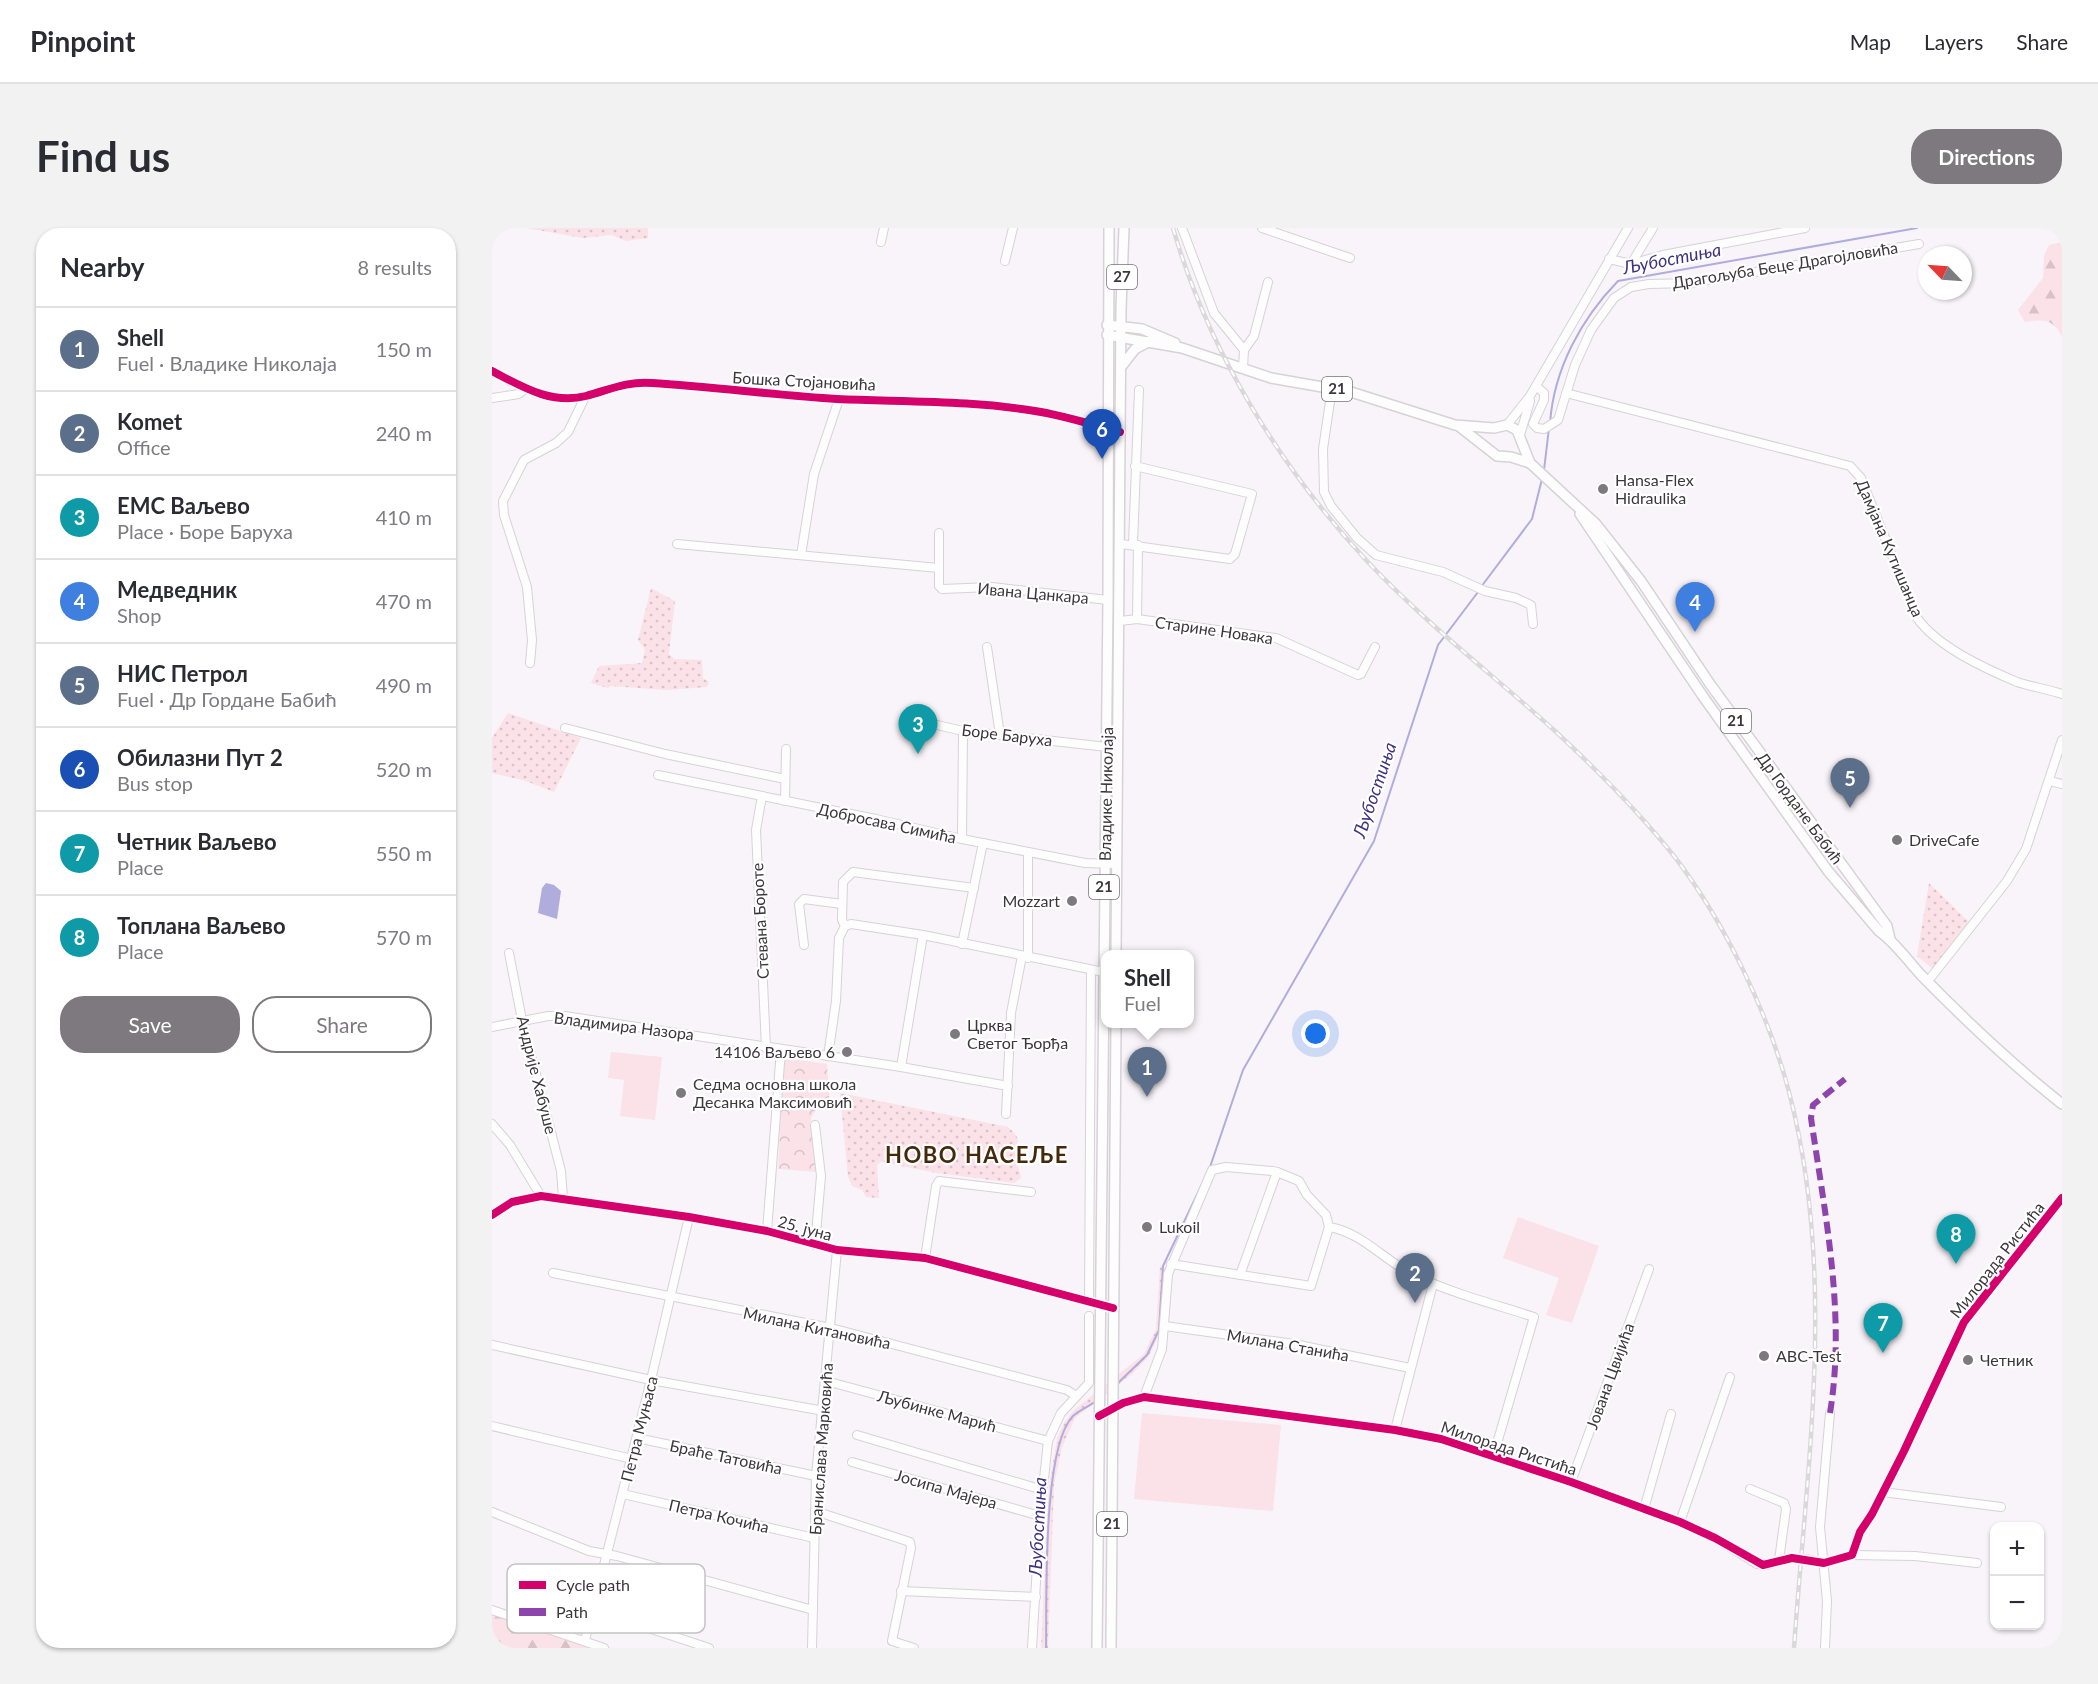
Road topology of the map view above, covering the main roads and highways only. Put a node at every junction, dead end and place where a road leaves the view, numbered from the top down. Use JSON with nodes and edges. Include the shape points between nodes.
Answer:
{"nodes":[{"id":1,"x":1109,"y":228,"type":"edge"},
{"id":2,"x":1124,"y":228,"type":"edge"},
{"id":3,"x":1107,"y":330,"type":"junction"},
{"id":4,"x":1121,"y":331,"type":"junction"},
{"id":5,"x":1150,"y":341,"type":"junction"},
{"id":6,"x":1182,"y":348,"type":"junction"},
{"id":7,"x":1121,"y":367,"type":"junction"},
{"id":8,"x":1455,"y":425,"type":"junction"},
{"id":9,"x":1494,"y":428,"type":"junction"},
{"id":10,"x":1520,"y":445,"type":"junction"},
{"id":11,"x":1490,"y":449,"type":"junction"},
{"id":12,"x":1511,"y":457,"type":"junction"},
{"id":13,"x":1532,"y":465,"type":"junction"},
{"id":14,"x":1577,"y":506,"type":"junction"},
{"id":15,"x":1890,"y":939,"type":"junction"},
{"id":16,"x":1104,"y":950,"type":"edge"},
{"id":17,"x":1116,"y":950,"type":"edge"},
{"id":18,"x":1103,"y":1028,"type":"edge"},
{"id":19,"x":1116,"y":1028,"type":"edge"},
{"id":20,"x":2062,"y":1104,"type":"edge"},
{"id":21,"x":1097,"y":1648,"type":"edge"},
{"id":22,"x":1111,"y":1648,"type":"edge"}],
"edges":[{"from":1,"to":3,"type":"main road","name":"Владике Николаја","number":"27"},
{"from":2,"to":4,"type":"main road","name":"Владике Николаја","number":"27"},
{"from":3,"to":4,"type":"main road","number":"21"},
{"from":3,"to":16,"type":"main road","name":"Владике Николаја","number":"21"},
{"from":4,"to":5,"type":"main road","number":"21"},
{"from":4,"to":6,"type":"main road","number":"21","via":[[1142,329]]},
{"from":4,"to":7,"type":"main road","name":"Владике Николаја","number":"21"},
{"from":5,"to":6,"type":"main road","number":"21"},
{"from":5,"to":7,"type":"main road","via":[[1135,349]]},
{"from":6,"to":8,"type":"main road","number":"21","via":[[1286,381],[1332,388]]},
{"from":7,"to":17,"type":"main road","name":"Владике Николаја","number":"21"},
{"from":8,"to":9,"type":"main road","number":"21"},
{"from":8,"to":11,"type":"main road","number":"21"},
{"from":9,"to":10,"type":"main road","number":"21","via":[[1507,425],[1520,435]]},
{"from":9,"to":11,"type":"main road","via":[[1489,436]]},
{"from":10,"to":12,"type":"main road"},
{"from":10,"to":13,"type":"main road","number":"21"},
{"from":11,"to":12,"type":"main road","number":"21","via":[[1497,456]]},
{"from":12,"to":13,"type":"main road","number":"21"},
{"from":13,"to":14,"type":"main road","name":"Др Гордане Бабић","number":"21"},
{"from":14,"to":15,"type":"main road","name":"Др Гордане Бабић","number":"21","via":[[1702,695],[1828,871],[1879,932]]},
{"from":14,"to":15,"type":"main road","name":"Др Гордане Бабић","number":"21","via":[[1641,581],[1710,684],[1887,926]]},
{"from":15,"to":20,"type":"main road","name":"Др Гордане Бабић","number":"21","via":[[1928,981]]},
{"from":18,"to":21,"type":"main road","name":"Владике Николаја","number":"21"},
{"from":19,"to":22,"type":"main road","number":"21"}]}
